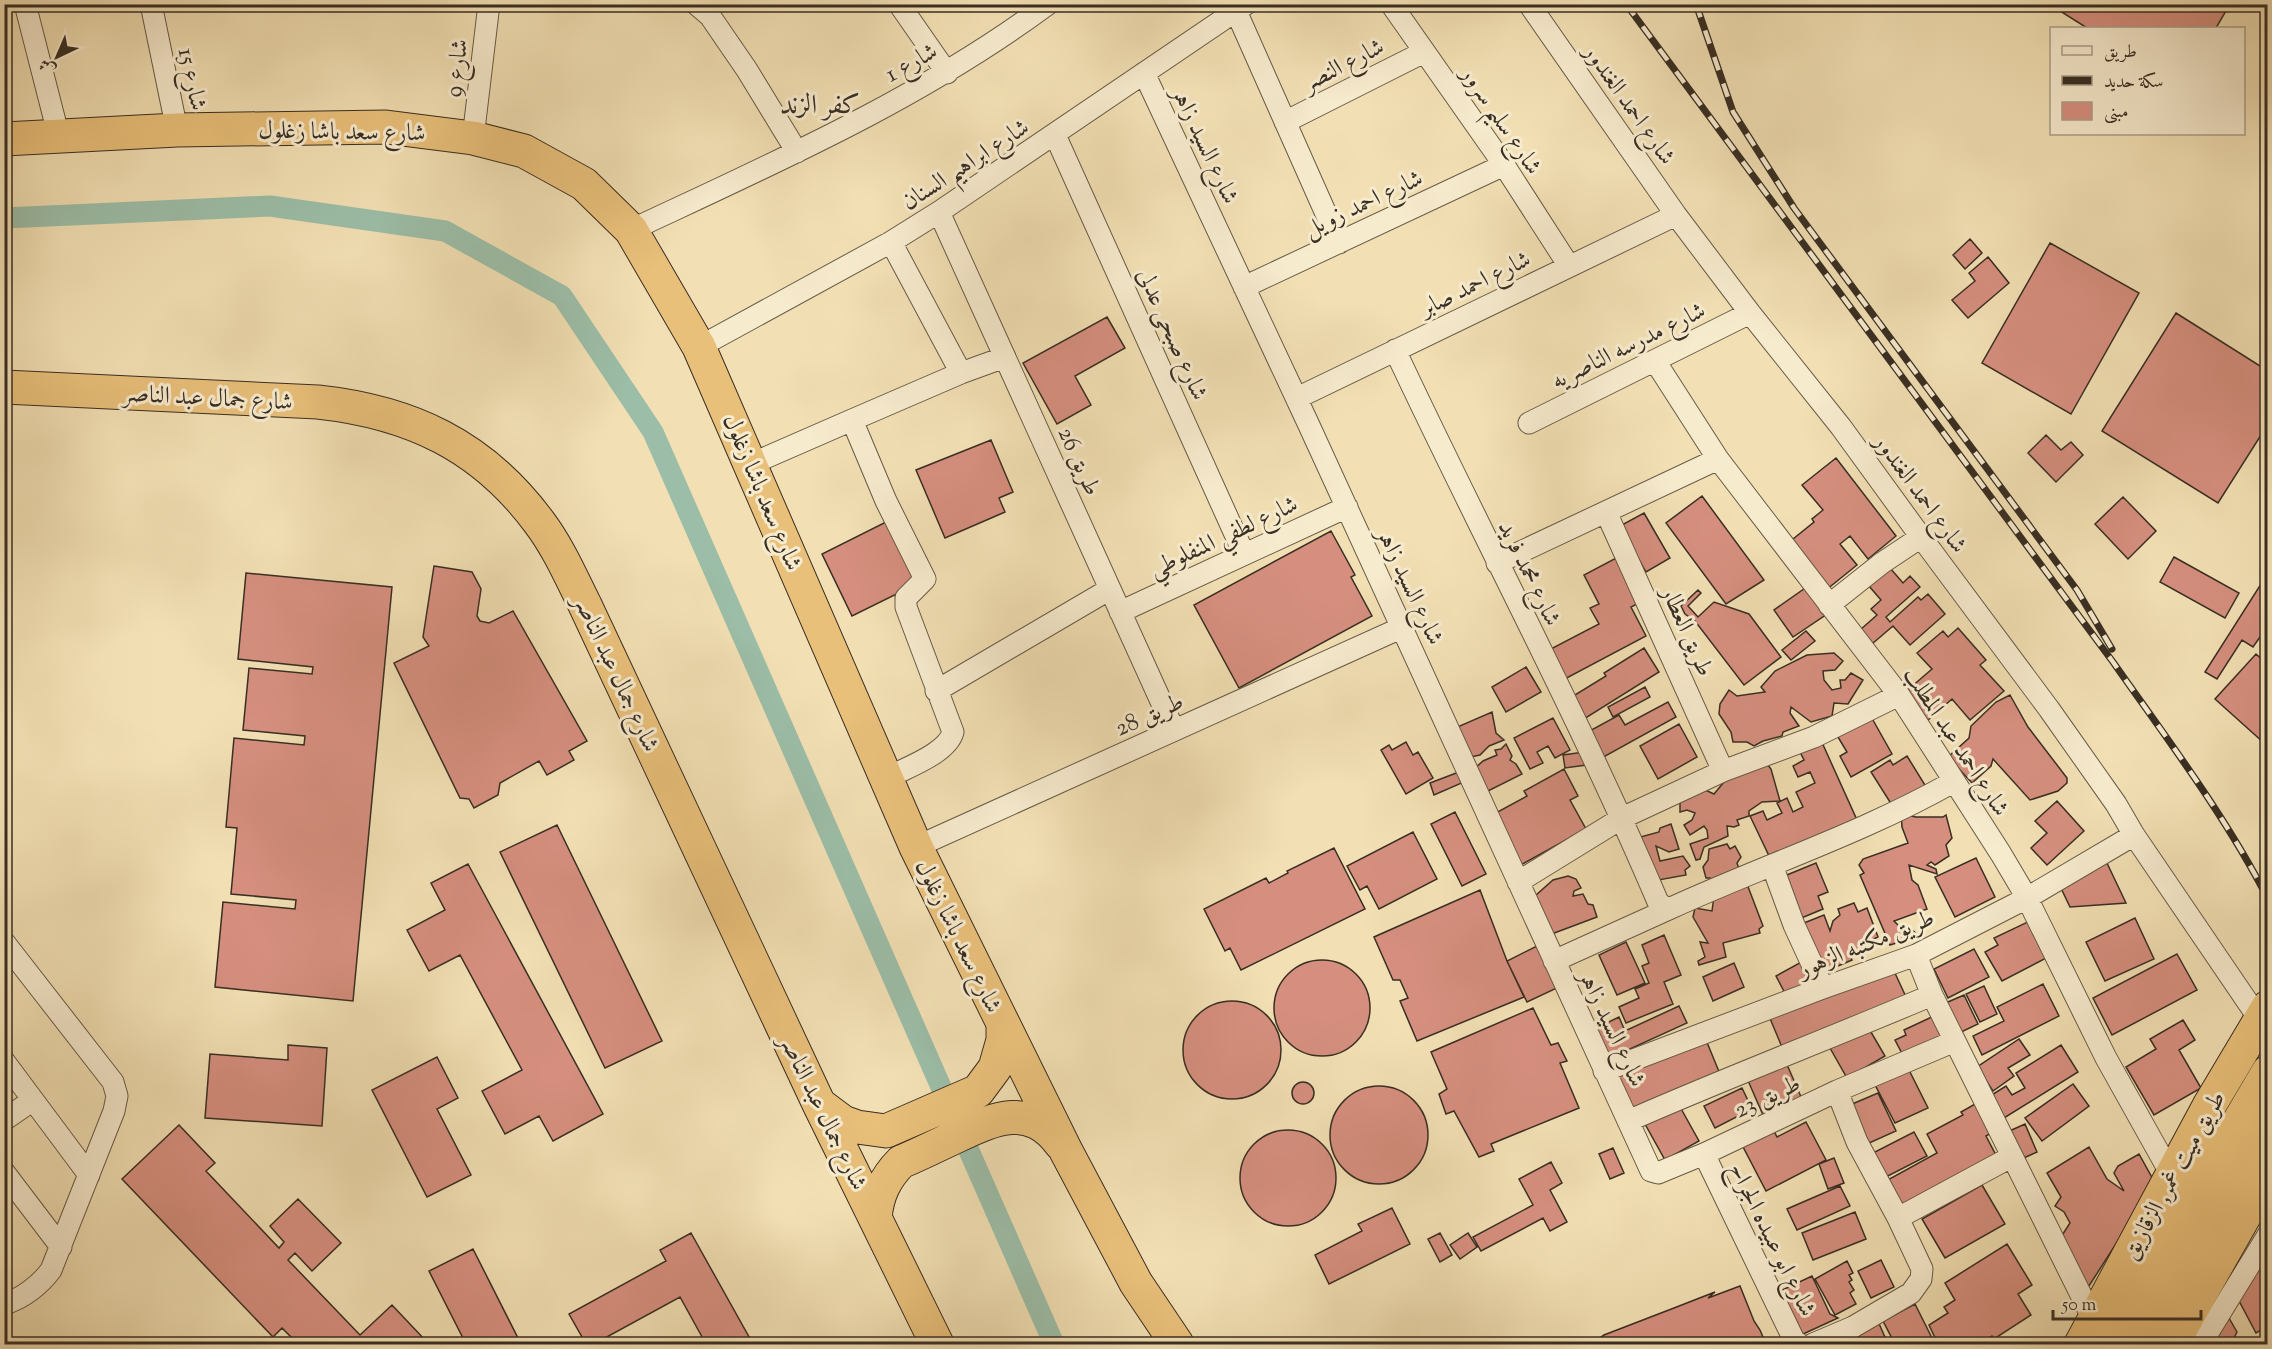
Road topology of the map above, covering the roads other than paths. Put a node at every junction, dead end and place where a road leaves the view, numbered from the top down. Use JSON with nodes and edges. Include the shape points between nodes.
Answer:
{"nodes":[{"id":1,"x":25,"y":4,"type":"edge"},
{"id":2,"x":489,"y":4,"type":"edge"},
{"id":3,"x":696,"y":4,"type":"edge"},
{"id":4,"x":899,"y":4,"type":"edge"},
{"id":5,"x":1048,"y":4,"type":"edge"},
{"id":6,"x":1391,"y":4,"type":"edge"},
{"id":7,"x":1528,"y":4,"type":"edge"},
{"id":8,"x":153,"y":5,"type":"edge"},
{"id":9,"x":1241,"y":8,"type":"edge"},
{"id":10,"x":1424,"y":52,"type":"junction"},
{"id":11,"x":947,"y":73,"type":"junction"},
{"id":12,"x":1144,"y":73,"type":"junction"},
{"id":13,"x":1285,"y":122,"type":"junction"},
{"id":14,"x":177,"y":130,"type":"junction"},
{"id":15,"x":1055,"y":135,"type":"junction"},
{"id":16,"x":59,"y":137,"type":"junction"},
{"id":17,"x":473,"y":138,"type":"junction"},
{"id":18,"x":4,"y":139,"type":"edge"},
{"id":19,"x":797,"y":152,"type":"junction"},
{"id":20,"x":1504,"y":165,"type":"junction"},
{"id":21,"x":939,"y":212,"type":"junction"},
{"id":22,"x":1677,"y":215,"type":"junction"},
{"id":23,"x":630,"y":230,"type":"junction"},
{"id":24,"x":891,"y":242,"type":"junction"},
{"id":25,"x":1339,"y":243,"type":"junction"},
{"id":26,"x":1569,"y":266,"type":"junction"},
{"id":27,"x":1244,"y":287,"type":"junction"},
{"id":28,"x":1750,"y":313,"type":"junction"},
{"id":29,"x":699,"y":347,"type":"junction"},
{"id":30,"x":1395,"y":350,"type":"junction"},
{"id":31,"x":1005,"y":357,"type":"junction"},
{"id":32,"x":1655,"y":361,"type":"junction"},
{"id":33,"x":961,"y":373,"type":"junction"},
{"id":34,"x":4,"y":387,"type":"edge"},
{"id":35,"x":1297,"y":398,"type":"junction"},
{"id":36,"x":852,"y":420,"type":"junction"},
{"id":37,"x":1529,"y":423,"type":"dead end"},
{"id":38,"x":1718,"y":459,"type":"junction"},
{"id":39,"x":751,"y":464,"type":"junction"},
{"id":40,"x":1347,"y":507,"type":"junction"},
{"id":41,"x":1606,"y":512,"type":"junction"},
{"id":42,"x":1921,"y":537,"type":"junction"},
{"id":43,"x":1244,"y":554,"type":"junction"},
{"id":44,"x":1497,"y":563,"type":"junction"},
{"id":45,"x":1110,"y":589,"type":"junction"},
{"id":46,"x":1829,"y":605,"type":"junction"},
{"id":47,"x":1120,"y":612,"type":"junction"},
{"id":48,"x":1403,"y":627,"type":"junction"},
{"id":49,"x":936,"y":691,"type":"junction"},
{"id":50,"x":1899,"y":695,"type":"junction"},
{"id":51,"x":1174,"y":730,"type":"junction"},
{"id":52,"x":1723,"y":771,"type":"junction"},
{"id":53,"x":885,"y":779,"type":"junction"},
{"id":54,"x":1953,"y":782,"type":"junction"},
{"id":55,"x":1622,"y":818,"type":"junction"},
{"id":56,"x":2134,"y":835,"type":"junction"},
{"id":57,"x":916,"y":847,"type":"junction"},
{"id":58,"x":1772,"y":865,"type":"junction"},
{"id":59,"x":1518,"y":882,"type":"junction"},
{"id":60,"x":2027,"y":898,"type":"junction"},
{"id":61,"x":1671,"y":908,"type":"junction"},
{"id":62,"x":4,"y":942,"type":"edge"},
{"id":63,"x":1916,"y":955,"type":"junction"},
{"id":64,"x":1554,"y":961,"type":"junction"},
{"id":65,"x":1823,"y":988,"type":"junction"},
{"id":66,"x":1932,"y":995,"type":"junction"},
{"id":67,"x":2265,"y":1020,"type":"edge"},
{"id":68,"x":1003,"y":1025,"type":"junction"},
{"id":69,"x":1955,"y":1041,"type":"junction"},
{"id":70,"x":4,"y":1061,"type":"edge"},
{"id":71,"x":1604,"y":1071,"type":"junction"},
{"id":72,"x":2268,"y":1072,"type":"edge"},
{"id":73,"x":1837,"y":1091,"type":"junction"},
{"id":74,"x":33,"y":1100,"type":"junction"},
{"id":75,"x":819,"y":1104,"type":"junction"},
{"id":76,"x":985,"y":1105,"type":"junction"},
{"id":77,"x":4,"y":1120,"type":"edge"},
{"id":78,"x":1628,"y":1121,"type":"junction"},
{"id":79,"x":2268,"y":1129,"type":"edge"},
{"id":80,"x":1066,"y":1151,"type":"junction"},
{"id":81,"x":1704,"y":1154,"type":"junction"},
{"id":82,"x":2011,"y":1157,"type":"junction"},
{"id":83,"x":5,"y":1173,"type":"edge"},
{"id":84,"x":2268,"y":1174,"type":"edge"},
{"id":85,"x":89,"y":1175,"type":"junction"},
{"id":86,"x":2172,"y":1176,"type":"junction"},
{"id":87,"x":875,"y":1218,"type":"junction"},
{"id":88,"x":1898,"y":1218,"type":"junction"},
{"id":89,"x":2268,"y":1235,"type":"edge"},
{"id":90,"x":61,"y":1247,"type":"junction"},
{"id":91,"x":4,"y":1304,"type":"edge"},
{"id":92,"x":2094,"y":1337,"type":"edge"},
{"id":93,"x":936,"y":1344,"type":"edge"},
{"id":94,"x":1177,"y":1344,"type":"edge"},
{"id":95,"x":1799,"y":1344,"type":"edge"},
{"id":96,"x":1814,"y":1344,"type":"edge"},
{"id":97,"x":2144,"y":1344,"type":"edge"},
{"id":98,"x":2172,"y":1344,"type":"edge"},
{"id":99,"x":2201,"y":1344,"type":"edge"}],
"edges":[{"from":1,"to":16,"type":"street"},
{"from":2,"to":17,"type":"street","name":"شارع 9"},
{"from":3,"to":19,"type":"street","via":[[710,16],[747,70]]},
{"from":4,"to":11,"type":"street"},
{"from":5,"to":11,"type":"street","name":"شارع 1"},
{"from":6,"to":10,"type":"street","name":"شارع سليم سرور"},
{"from":7,"to":22,"type":"street","name":"شارع احمد الغندور"},
{"from":8,"to":14,"type":"street","name":"شارع 15"},
{"from":9,"to":12,"type":"street","name":"شارع ابراهيم السنان"},
{"from":9,"to":13,"type":"street"},
{"from":10,"to":13,"type":"street","name":"شارع النصر"},
{"from":10,"to":20,"type":"street","name":"شارع سليم سرور"},
{"from":11,"to":19,"type":"street","name":"شارع 1"},
{"from":12,"to":15,"type":"street","name":"شارع ابراهيم السنان"},
{"from":12,"to":27,"type":"street","name":"شارع السيد زاهر"},
{"from":13,"to":25,"type":"street"},
{"from":14,"to":16,"type":"highway","name":"شارع سعد باشا زغلول"},
{"from":14,"to":17,"type":"highway","name":"شارع سعد باشا زغلول","via":[[386,127]]},
{"from":15,"to":21,"type":"street","name":"شارع ابراهيم السنان"},
{"from":15,"to":43,"type":"street","name":"شارع صبحى عدلى"},
{"from":16,"to":18,"type":"highway","name":"شارع سعد باشا زغلول"},
{"from":17,"to":23,"type":"highway","name":"شارع سعد باشا زغلول","via":[[524,151],[584,184]]},
{"from":19,"to":23,"type":"street","name":"شارع 1"},
{"from":20,"to":25,"type":"street","name":"شارع احمد زويل"},
{"from":20,"to":26,"type":"street","name":"شارع سليم سرور"},
{"from":21,"to":24,"type":"street","name":"شارع ابراهيم السنان"},
{"from":21,"to":31,"type":"street","name":"طريق 26"},
{"from":22,"to":26,"type":"street","name":"شارع احمد صابر"},
{"from":22,"to":28,"type":"street","name":"شارع احمد الغندور"},
{"from":23,"to":29,"type":"highway","name":"شارع سعد باشا زغلول"},
{"from":24,"to":29,"type":"street","name":"شارع ابراهيم السنان"},
{"from":24,"to":33,"type":"street"},
{"from":25,"to":27,"type":"street","name":"شارع احمد زويل"},
{"from":26,"to":30,"type":"street","name":"شارع احمد صابر"},
{"from":27,"to":35,"type":"street","name":"شارع السيد زاهر"},
{"from":28,"to":32,"type":"street","name":"شارع مدرسه الناصريه"},
{"from":28,"to":42,"type":"street","name":"شارع احمد الغندور","via":[[1841,427]]},
{"from":29,"to":39,"type":"highway","name":"شارع سعد باشا زغلول"},
{"from":30,"to":35,"type":"street","name":"شارع احمد صابر"},
{"from":30,"to":44,"type":"street","name":"شارع محمد فريد"},
{"from":31,"to":33,"type":"street"},
{"from":31,"to":45,"type":"street","name":"طريق 26"},
{"from":32,"to":37,"type":"street","name":"شارع مدرسه الناصريه"},
{"from":32,"to":38,"type":"street","name":"شارع احمد عبد المطلب"},
{"from":33,"to":36,"type":"street"},
{"from":34,"to":75,"type":"highway","name":"شارع جمال عبد الناصر","via":[[356,406],[427,429],[490,468],[517,494],[559,554]]},
{"from":35,"to":40,"type":"street","name":"شارع السيد زاهر"},
{"from":36,"to":39,"type":"street"},
{"from":36,"to":49,"type":"street","via":[[886,501],[926,579],[906,598],[906,607]]},
{"from":38,"to":41,"type":"street"},
{"from":38,"to":46,"type":"street","name":"شارع احمد عبد المطلب"},
{"from":39,"to":53,"type":"highway","name":"شارع سعد باشا زغلول"},
{"from":40,"to":43,"type":"street","name":"شارع لطفي المنفلوطي"},
{"from":40,"to":48,"type":"street","name":"شارع السيد زاهر"},
{"from":41,"to":44,"type":"street"},
{"from":41,"to":52,"type":"street","name":"طريق العطار"},
{"from":42,"to":46,"type":"street"},
{"from":42,"to":56,"type":"street","name":"شارع احمد الغندور","via":[[2049,709]]},
{"from":43,"to":47,"type":"street","name":"شارع لطفي المنفلوطي"},
{"from":44,"to":55,"type":"street","name":"شارع محمد فريد"},
{"from":45,"to":47,"type":"street","name":"طريق 26"},
{"from":45,"to":49,"type":"street"},
{"from":46,"to":50,"type":"street","name":"شارع احمد عبد المطلب"},
{"from":47,"to":51,"type":"street","name":"طريق 26"},
{"from":48,"to":51,"type":"street","name":"طريق 28"},
{"from":48,"to":59,"type":"street","name":"شارع السيد زاهر"},
{"from":49,"to":53,"type":"street","via":[[953,727],[951,740]]},
{"from":50,"to":52,"type":"street","via":[[1814,737]]},
{"from":50,"to":54,"type":"street","name":"شارع احمد عبد المطلب"},
{"from":51,"to":57,"type":"street","name":"طريق 28"},
{"from":52,"to":55,"type":"street"},
{"from":53,"to":57,"type":"highway","name":"شارع سعد باشا زغلول"},
{"from":54,"to":58,"type":"street","via":[[1915,804]]},
{"from":54,"to":60,"type":"street","name":"شارع احمد عبد المطلب"},
{"from":55,"to":59,"type":"street"},
{"from":55,"to":61,"type":"street","name":"شارع محمد فريد","via":[[1658,902]]},
{"from":56,"to":60,"type":"street","name":"طريق مكتبه الزهور"},
{"from":56,"to":67,"type":"street","name":"شارع احمد الغندور"},
{"from":57,"to":68,"type":"highway","name":"شارع سعد باشا زغلول"},
{"from":58,"to":61,"type":"street"},
{"from":58,"to":65,"type":"street"},
{"from":59,"to":64,"type":"street","name":"شارع السيد زاهر"},
{"from":60,"to":63,"type":"street","name":"طريق مكتبه الزهور"},
{"from":60,"to":86,"type":"street","name":"شارع احمد عبد المطلب","via":[[2106,1058]]},
{"from":61,"to":64,"type":"street"},
{"from":62,"to":85,"type":"street","via":[[116,1088],[114,1111]]},
{"from":63,"to":65,"type":"street","name":"طريق مكتبه الزهور"},
{"from":63,"to":66,"type":"street"},
{"from":64,"to":71,"type":"street","name":"شارع السيد زاهر"},
{"from":65,"to":71,"type":"street","name":"طريق مكتبه الزهور"},
{"from":66,"to":69,"type":"street"},
{"from":66,"to":78,"type":"street"},
{"from":67,"to":86,"type":"highway","name":"طريق ميت غمر, الزقازيق","via":[[2209,1106]]},
{"from":68,"to":76,"type":"highway","via":[[1003,1040]]},
{"from":68,"to":80,"type":"highway","name":"شارع سعد باشا زغلول"},
{"from":69,"to":73,"type":"street","name":"طريق 23"},
{"from":69,"to":82,"type":"street"},
{"from":70,"to":74,"type":"street"},
{"from":71,"to":78,"type":"street","name":"شارع السيد زاهر"},
{"from":72,"to":92,"type":"highway","name":"طريق ميت غمر, الزقازيق"},
{"from":73,"to":81,"type":"street","name":"طريق 23"},
{"from":73,"to":88,"type":"street","via":[[1857,1142]]},
{"from":74,"to":77,"type":"street"},
{"from":74,"to":85,"type":"street"},
{"from":75,"to":76,"type":"highway","via":[[843,1122],[886,1131]]},
{"from":75,"to":87,"type":"highway","name":"شارع جمال عبد الناصر"},
{"from":76,"to":80,"type":"highway","via":[[1042,1126]]},
{"from":76,"to":87,"type":"highway","via":[[892,1171],[879,1193]]},
{"from":78,"to":81,"type":"street","name":"طريق 23","via":[[1655,1173]]},
{"from":79,"to":97,"type":"highway"},
{"from":80,"to":94,"type":"highway","name":"شارع سعد باشا زغلول","via":[[1136,1283]]},
{"from":81,"to":95,"type":"street","name":"شارع ابو عبيده الجراح"},
{"from":82,"to":88,"type":"street"},
{"from":82,"to":92,"type":"street"},
{"from":83,"to":90,"type":"street"},
{"from":84,"to":98,"type":"highway"},
{"from":85,"to":90,"type":"street"},
{"from":86,"to":92,"type":"highway","name":"طريق ميت غمر, الزقازيق"},
{"from":87,"to":93,"type":"highway","name":"شارع جمال عبد الناصر"},
{"from":88,"to":96,"type":"street","name":"شارع ابو عبيده الجراح","via":[[1922,1269],[1921,1279],[1911,1293],[1853,1328]]},
{"from":89,"to":99,"type":"street"},
{"from":90,"to":91,"type":"street","via":[[46,1277]]}]}
